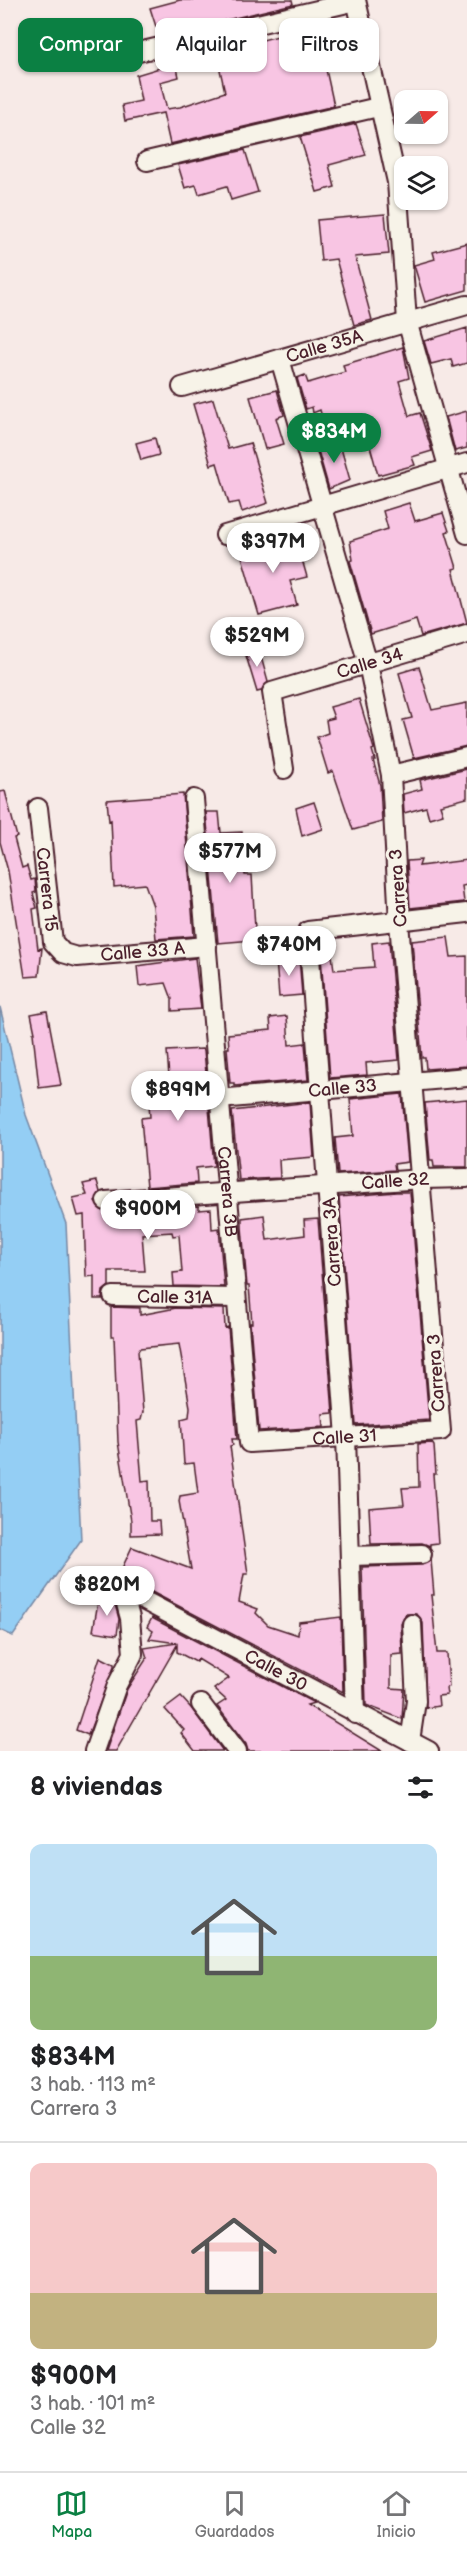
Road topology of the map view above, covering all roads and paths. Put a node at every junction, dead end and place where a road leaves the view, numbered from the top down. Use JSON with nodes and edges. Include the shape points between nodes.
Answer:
{"nodes":[{"id":1,"x":356,"y":0,"type":"edge"},
{"id":2,"x":143,"y":51,"type":"edge"},
{"id":3,"x":378,"y":107,"type":"junction"},
{"id":4,"x":147,"y":161,"type":"dead end"},
{"id":5,"x":467,"y":305,"type":"edge"},
{"id":6,"x":407,"y":321,"type":"junction"},
{"id":7,"x":280,"y":359,"type":"junction"},
{"id":8,"x":182,"y":387,"type":"dead end"},
{"id":9,"x":467,"y":463,"type":"edge"},
{"id":10,"x":449,"y":468,"type":"junction"},
{"id":11,"x":323,"y":506,"type":"junction"},
{"id":12,"x":467,"y":534,"type":"edge"},
{"id":13,"x":225,"y":535,"type":"dead end"},
{"id":14,"x":467,"y":633,"type":"edge"},
{"id":15,"x":368,"y":664,"type":"junction"},
{"id":16,"x":467,"y":757,"type":"edge"},
{"id":17,"x":284,"y":769,"type":"dead end"},
{"id":18,"x":391,"y":775,"type":"junction"},
{"id":19,"x":194,"y":799,"type":"dead end"},
{"id":20,"x":38,"y":808,"type":"dead end"},
{"id":21,"x":467,"y":913,"type":"edge"},
{"id":22,"x":399,"y":922,"type":"junction"},
{"id":23,"x":207,"y":946,"type":"junction"},
{"id":24,"x":77,"y":957,"type":"joint"},
{"id":25,"x":467,"y":1077,"type":"edge"},
{"id":26,"x":413,"y":1081,"type":"junction"},
{"id":27,"x":321,"y":1088,"type":"junction"},
{"id":28,"x":219,"y":1099,"type":"junction"},
{"id":29,"x":467,"y":1178,"type":"edge"},
{"id":30,"x":422,"y":1179,"type":"junction"},
{"id":31,"x":328,"y":1187,"type":"junction"},
{"id":32,"x":227,"y":1194,"type":"junction"},
{"id":33,"x":106,"y":1201,"type":"dead end"},
{"id":34,"x":113,"y":1296,"type":"dead end"},
{"id":35,"x":236,"y":1298,"type":"junction"},
{"id":36,"x":441,"y":1431,"type":"joint"},
{"id":37,"x":346,"y":1437,"type":"junction"},
{"id":38,"x":249,"y":1443,"type":"joint"},
{"id":39,"x":422,"y":1554,"type":"dead end"},
{"id":40,"x":350,"y":1556,"type":"junction"},
{"id":41,"x":412,"y":1624,"type":"dead end"},
{"id":42,"x":201,"y":1704,"type":"dead end"},
{"id":43,"x":355,"y":1714,"type":"junction"},
{"id":44,"x":410,"y":1741,"type":"junction"},
{"id":45,"x":94,"y":1751,"type":"edge"},
{"id":46,"x":237,"y":1751,"type":"edge"},
{"id":47,"x":429,"y":1751,"type":"edge"}],
"edges":[{"from":1,"to":2,"type":"street"},
{"from":1,"to":3,"type":"street"},
{"from":3,"to":4,"type":"street"},
{"from":3,"to":6,"type":"street","via":[[397,182]]},
{"from":5,"to":6,"type":"street","name":"Calle 35A"},
{"from":6,"to":7,"type":"street","name":"Calle 35A"},
{"from":6,"to":10,"type":"street"},
{"from":7,"to":8,"type":"street","name":"Calle 35A"},
{"from":7,"to":11,"type":"street","name":"Carrera 3"},
{"from":9,"to":10,"type":"street"},
{"from":10,"to":11,"type":"street"},
{"from":10,"to":12,"type":"street"},
{"from":11,"to":13,"type":"street"},
{"from":11,"to":15,"type":"street","name":"Carrera 3"},
{"from":14,"to":15,"type":"street","name":"Calle 34"},
{"from":15,"to":17,"type":"street","name":"Calle 34","via":[[272,692]]},
{"from":15,"to":18,"type":"street","name":"Carrera 3"},
{"from":16,"to":18,"type":"street"},
{"from":18,"to":22,"type":"street","name":"Carrera 3"},
{"from":19,"to":23,"type":"street","name":"Carrera 3B"},
{"from":20,"to":24,"type":"street","name":"Carrera 15","via":[[53,942],[63,953]]},
{"from":21,"to":22,"type":"street","name":"Carrera 3A"},
{"from":22,"to":26,"type":"street","name":"Carrera 3"},
{"from":22,"to":27,"type":"street","name":"Carrera 3A","via":[[308,931]]},
{"from":23,"to":24,"type":"street","name":"Calle 33 A"},
{"from":23,"to":28,"type":"street","name":"Carrera 3B"},
{"from":25,"to":26,"type":"street","name":"Calle 33"},
{"from":26,"to":27,"type":"street","name":"Calle 33"},
{"from":26,"to":30,"type":"street","name":"Carrera 3"},
{"from":27,"to":28,"type":"street","name":"Calle 33"},
{"from":27,"to":31,"type":"street","name":"Carrera 3A"},
{"from":28,"to":32,"type":"street","name":"Carrera 3B"},
{"from":29,"to":30,"type":"street","name":"Calle 32"},
{"from":30,"to":31,"type":"street","name":"Calle 32"},
{"from":30,"to":36,"type":"street","name":"Carrera 3"},
{"from":31,"to":32,"type":"street","name":"Calle 32"},
{"from":31,"to":37,"type":"street","name":"Carrera 3A"},
{"from":32,"to":33,"type":"street","name":"Calle 32"},
{"from":32,"to":35,"type":"street","name":"Carrera 3B"},
{"from":34,"to":35,"type":"street","name":"Calle 31A"},
{"from":35,"to":38,"type":"street","name":"Carrera 3B"},
{"from":36,"to":37,"type":"street","name":"Calle 31"},
{"from":37,"to":38,"type":"street","name":"Calle 31"},
{"from":37,"to":40,"type":"street","name":"Carrera 3A"},
{"from":39,"to":40,"type":"street"},
{"from":40,"to":43,"type":"street","name":"Carrera 3A"},
{"from":41,"to":44,"type":"street","via":[[416,1701]]},
{"from":42,"to":46,"type":"street"},
{"from":43,"to":44,"type":"street","name":"Calle 30"},
{"from":43,"to":45,"type":"street","name":"Calle 30","via":[[122,1588],[133,1654],[117,1685]]},
{"from":44,"to":47,"type":"street","name":"Calle 30"}]}
